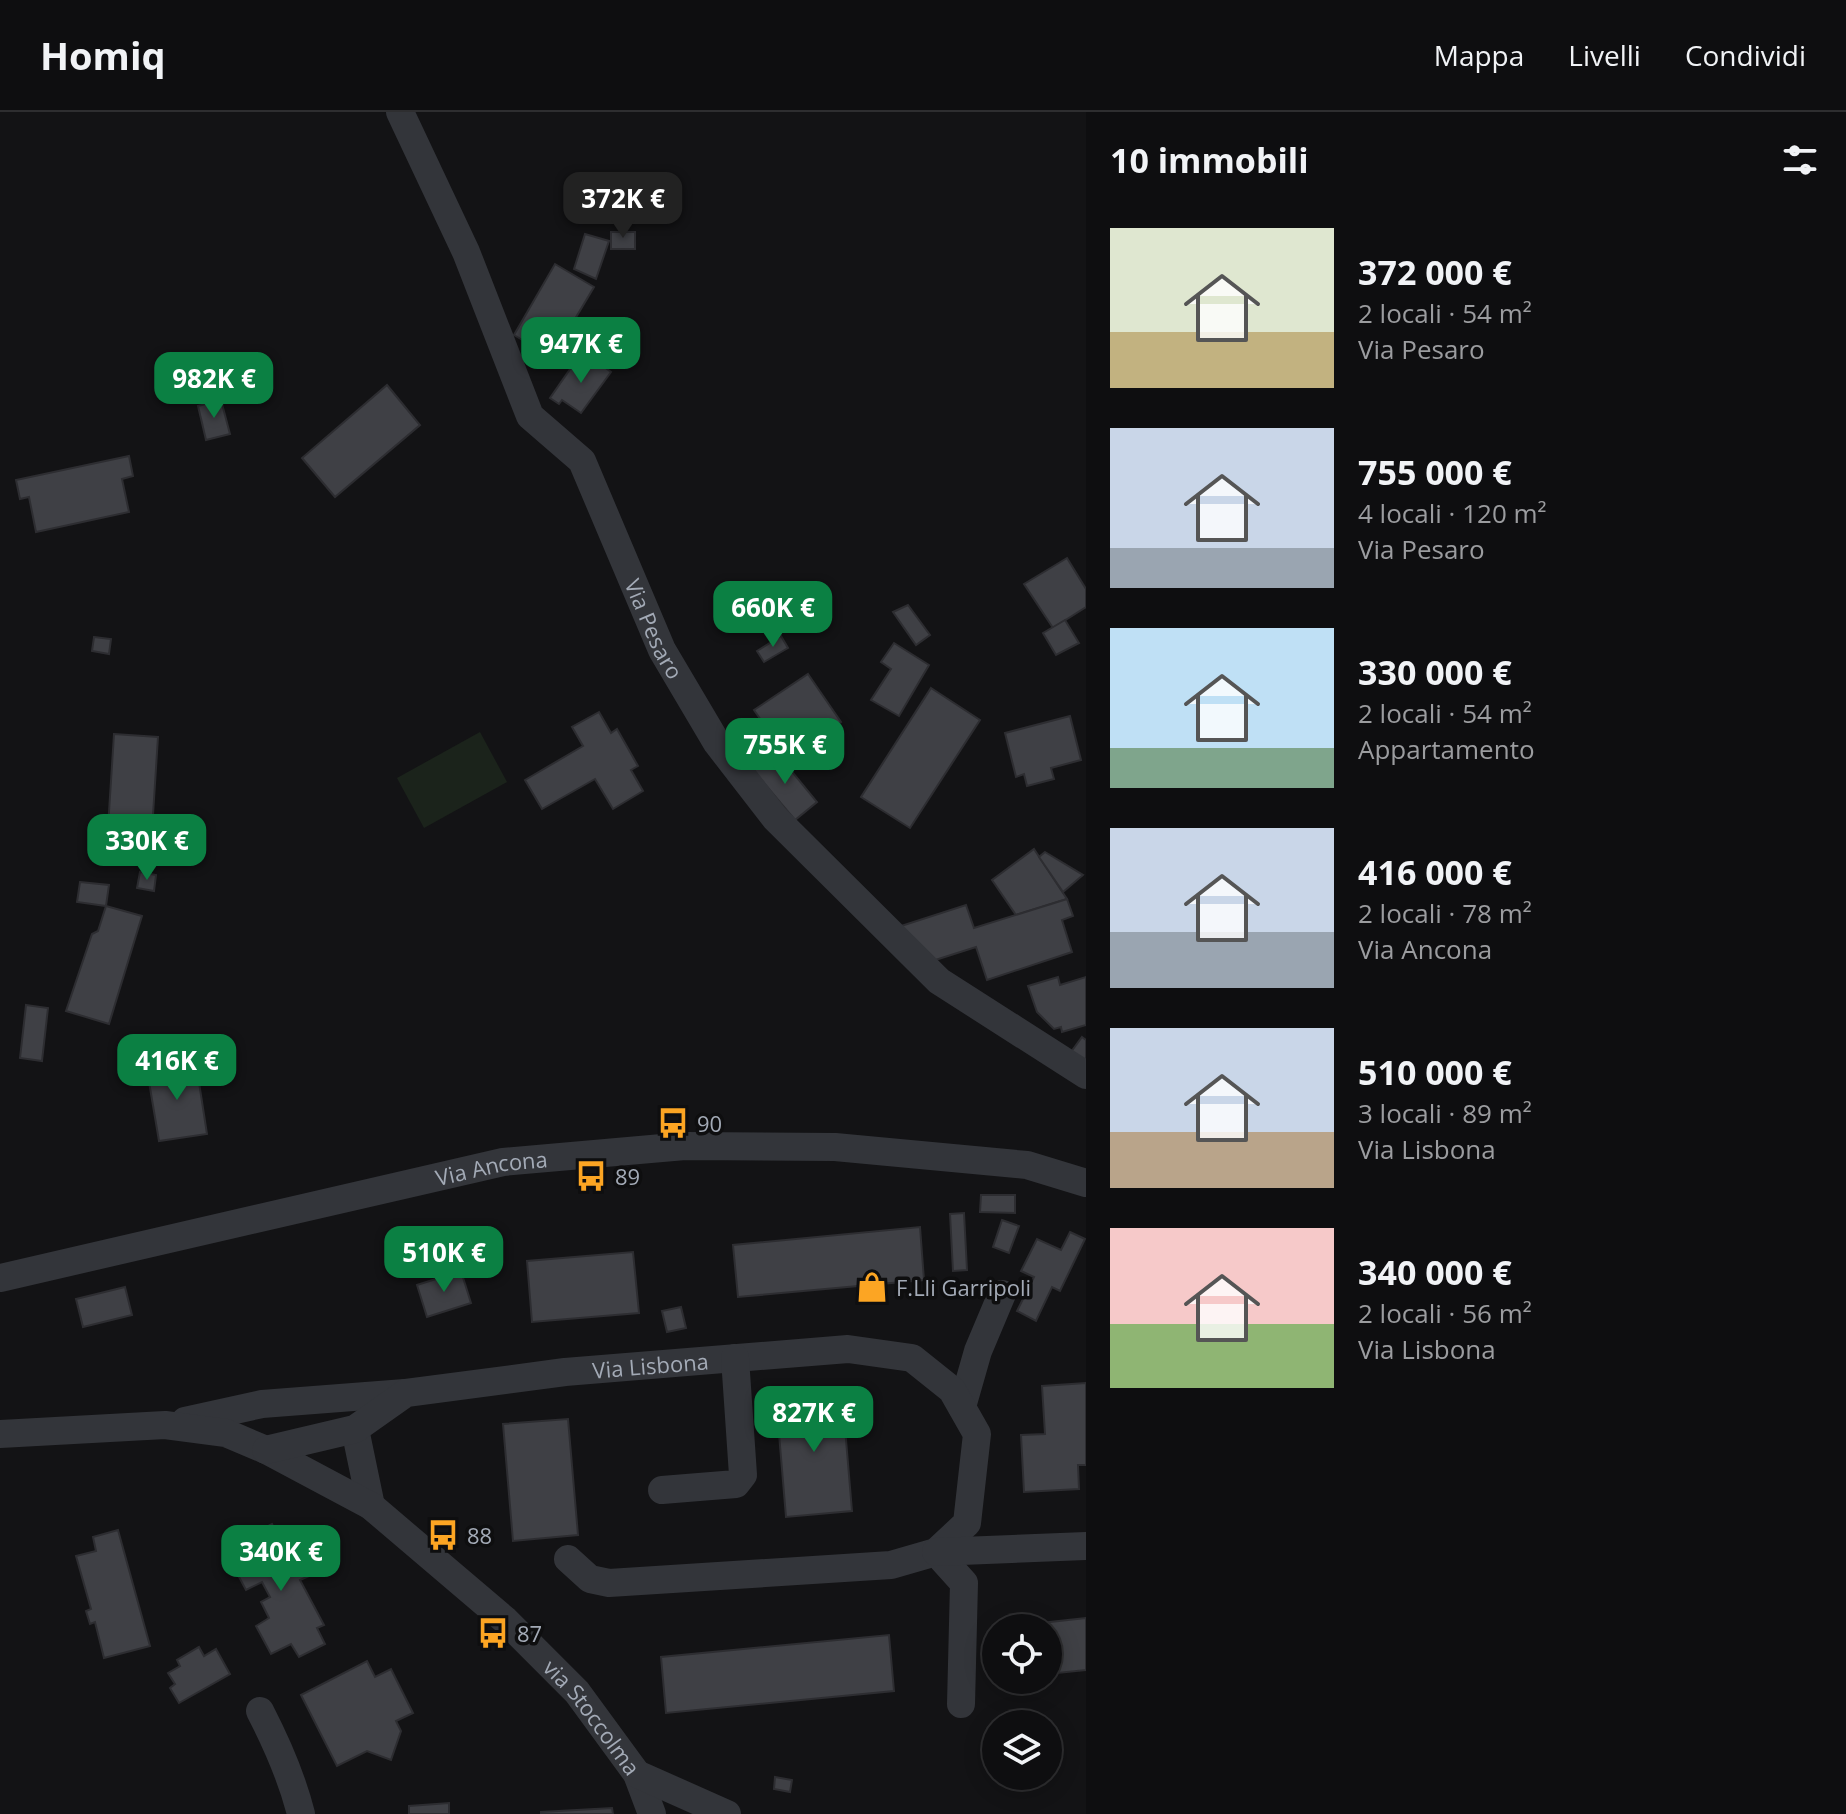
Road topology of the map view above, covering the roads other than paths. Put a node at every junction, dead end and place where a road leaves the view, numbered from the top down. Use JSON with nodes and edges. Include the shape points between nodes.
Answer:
{"nodes":[{"id":1,"x":400,"y":112,"type":"edge"},
{"id":2,"x":1086,"y":1075,"type":"edge"},
{"id":3,"x":1086,"y":1183,"type":"edge"},
{"id":4,"x":0,"y":1278,"type":"edge"},
{"id":5,"x":1002,"y":1294,"type":"dead end"},
{"id":6,"x":735,"y":1358,"type":"junction"},
{"id":7,"x":406,"y":1393,"type":"junction"},
{"id":8,"x":962,"y":1407,"type":"junction"},
{"id":9,"x":165,"y":1425,"type":"junction"},
{"id":10,"x":355,"y":1429,"type":"junction"},
{"id":11,"x":0,"y":1434,"type":"edge"},
{"id":12,"x":266,"y":1450,"type":"junction"},
{"id":13,"x":662,"y":1490,"type":"dead end"},
{"id":14,"x":371,"y":1506,"type":"junction"},
{"id":15,"x":1086,"y":1546,"type":"edge"},
{"id":16,"x":936,"y":1552,"type":"junction"},
{"id":17,"x":568,"y":1559,"type":"dead end"},
{"id":18,"x":961,"y":1704,"type":"dead end"},
{"id":19,"x":260,"y":1711,"type":"dead end"},
{"id":20,"x":637,"y":1774,"type":"junction"},
{"id":21,"x":301,"y":1814,"type":"edge"},
{"id":22,"x":652,"y":1814,"type":"edge"},
{"id":23,"x":727,"y":1814,"type":"edge"}],
"edges":[{"from":1,"to":2,"type":"street","name":"Via Pesaro","via":[[466,252],[530,416],[582,461],[662,650],[717,743],[775,818],[939,981]]},
{"from":3,"to":4,"type":"street","name":"Via Ancona","via":[[1027,1165],[850,1148],[670,1147],[503,1162]]},
{"from":5,"to":8,"type":"street"},
{"from":6,"to":7,"type":"street","name":"Via Lisbona","via":[[565,1372]]},
{"from":6,"to":8,"type":"street","name":"Via Lisbona","via":[[848,1349],[912,1358],[952,1390]]},
{"from":6,"to":13,"type":"street","via":[[743,1475],[736,1484]]},
{"from":7,"to":9,"type":"street","via":[[262,1404]]},
{"from":7,"to":10,"type":"street","name":"Via Lisbona"},
{"from":8,"to":16,"type":"street","name":"Via Lisbona","via":[[977,1434],[967,1523]]},
{"from":9,"to":11,"type":"street"},
{"from":9,"to":12,"type":"street","via":[[226,1433]]},
{"from":10,"to":12,"type":"street","name":"Via Lisbona"},
{"from":10,"to":14,"type":"street"},
{"from":12,"to":14,"type":"street"},
{"from":14,"to":20,"type":"street","name":"via Stoccolma","via":[[505,1620],[577,1692]]},
{"from":15,"to":16,"type":"street","name":"Via Lisbona"},
{"from":16,"to":17,"type":"street","name":"Via Lisbona","via":[[891,1565],[609,1583],[590,1579]]},
{"from":16,"to":18,"type":"street","via":[[964,1583]]},
{"from":19,"to":21,"type":"street","via":[[287,1768]]},
{"from":20,"to":22,"type":"street","name":"via Stoccolma"},
{"from":20,"to":23,"type":"street"}]}
